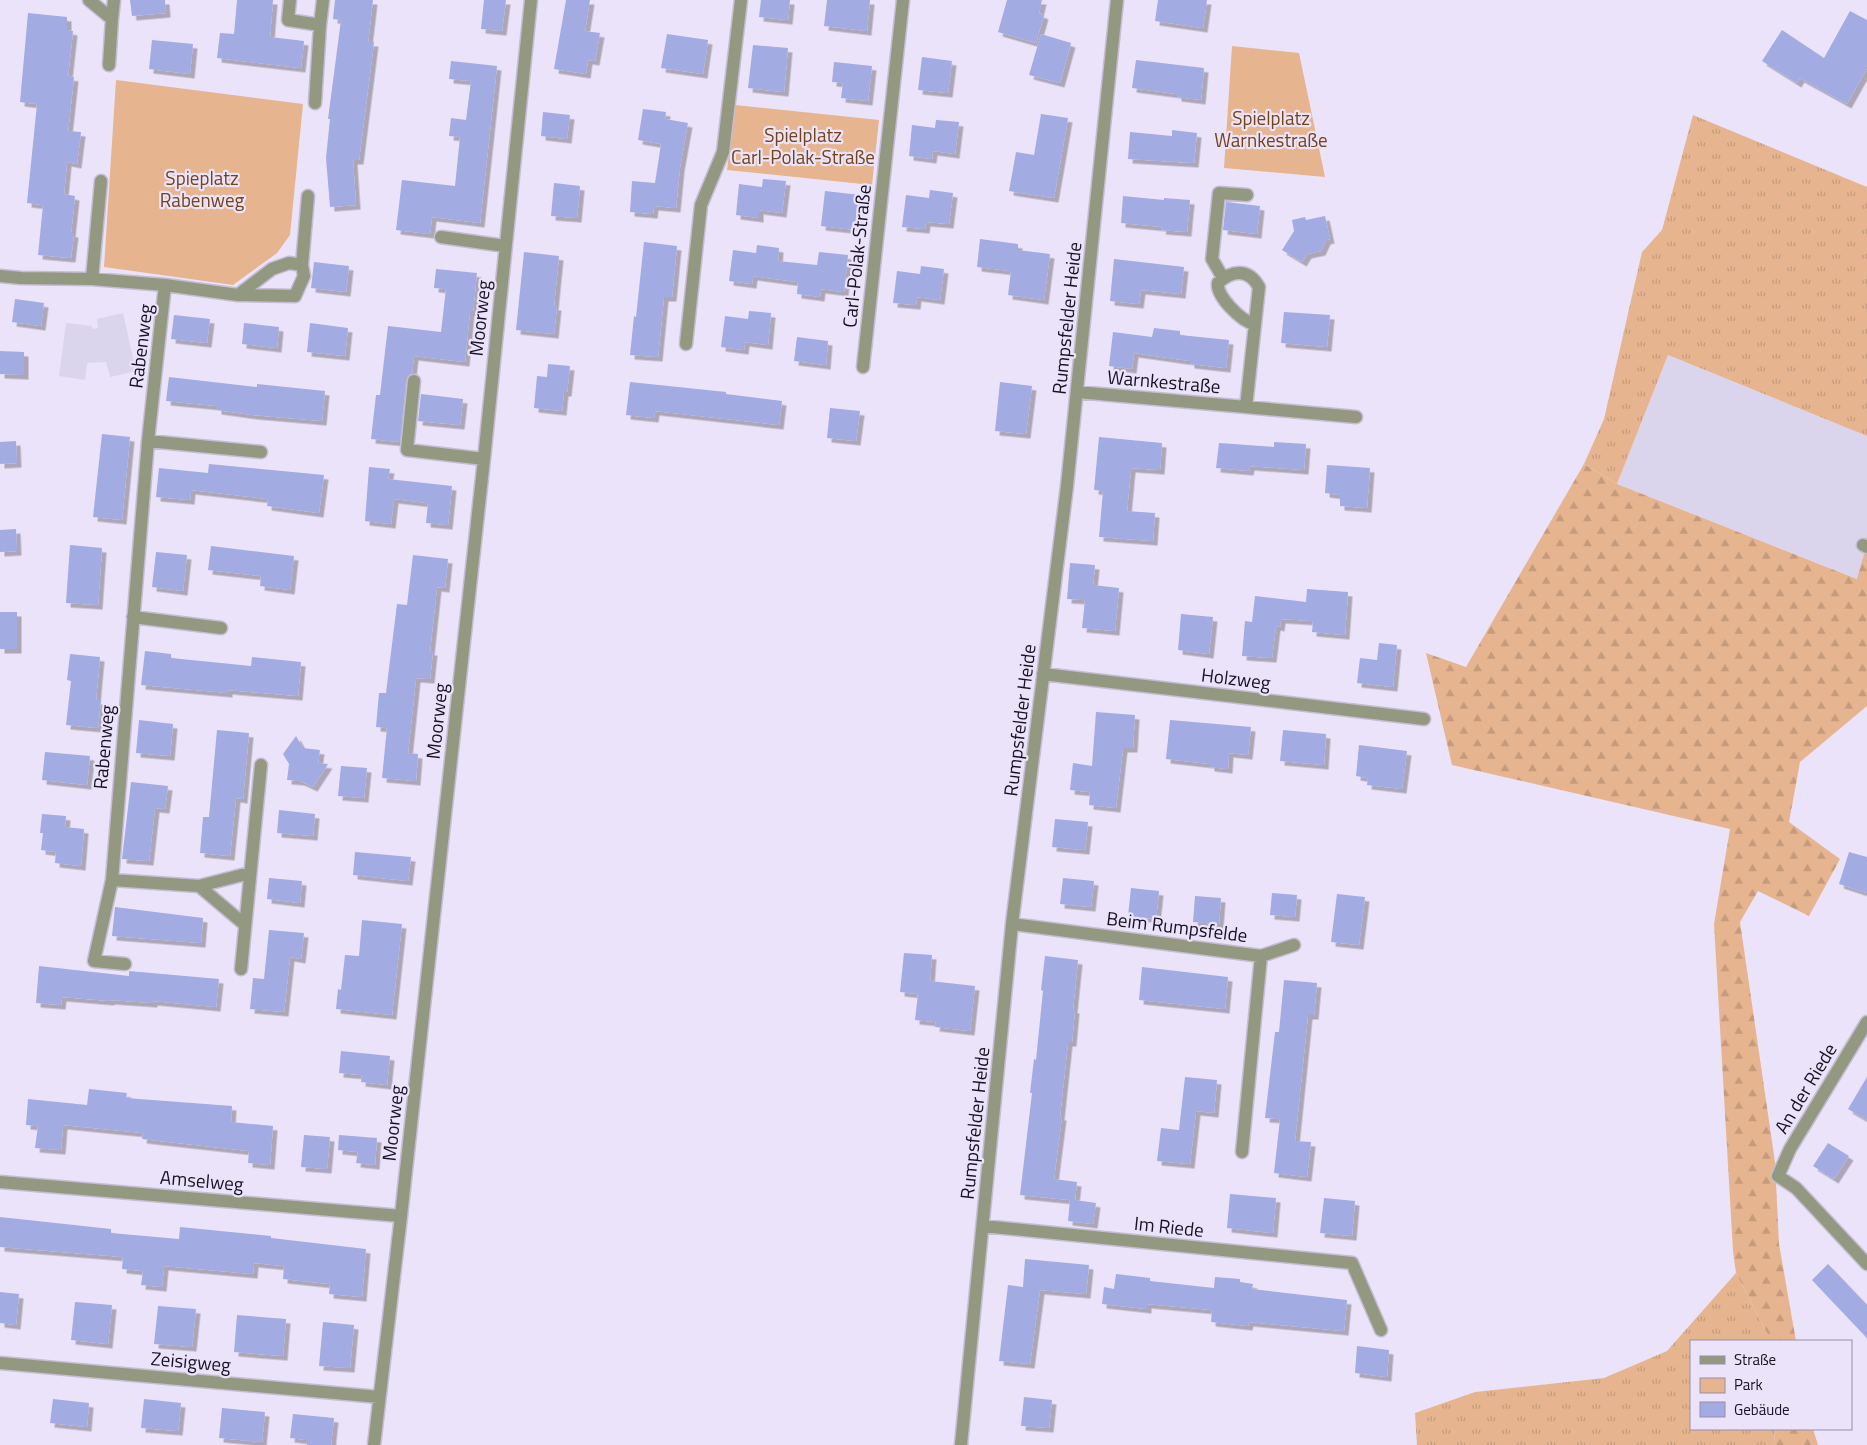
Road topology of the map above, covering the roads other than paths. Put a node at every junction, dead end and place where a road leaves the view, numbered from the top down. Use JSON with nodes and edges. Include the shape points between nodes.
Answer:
{"nodes":[{"id":1,"x":89,"y":0,"type":"edge"},
{"id":2,"x":114,"y":0,"type":"edge"},
{"id":3,"x":290,"y":0,"type":"edge"},
{"id":4,"x":323,"y":0,"type":"edge"},
{"id":5,"x":531,"y":0,"type":"edge"},
{"id":6,"x":741,"y":0,"type":"edge"},
{"id":7,"x":903,"y":0,"type":"edge"},
{"id":8,"x":1117,"y":0,"type":"edge"},
{"id":9,"x":112,"y":19,"type":"junction"},
{"id":10,"x":320,"y":26,"type":"junction"},
{"id":11,"x":109,"y":65,"type":"dead end"},
{"id":12,"x":315,"y":103,"type":"dead end"},
{"id":13,"x":101,"y":181,"type":"dead end"},
{"id":14,"x":1247,"y":195,"type":"dead end"},
{"id":15,"x":308,"y":196,"type":"dead end"},
{"id":16,"x":441,"y":237,"type":"dead end"},
{"id":17,"x":506,"y":246,"type":"junction"},
{"id":18,"x":302,"y":265,"type":"junction"},
{"id":19,"x":0,"y":276,"type":"edge"},
{"id":20,"x":1223,"y":278,"type":"junction"},
{"id":21,"x":92,"y":279,"type":"junction"},
{"id":22,"x":165,"y":284,"type":"junction"},
{"id":23,"x":238,"y":295,"type":"junction"},
{"id":24,"x":1254,"y":324,"type":"junction"},
{"id":25,"x":686,"y":344,"type":"dead end"},
{"id":26,"x":863,"y":367,"type":"dead end"},
{"id":27,"x":414,"y":381,"type":"dead end"},
{"id":28,"x":1077,"y":392,"type":"junction"},
{"id":29,"x":1246,"y":407,"type":"junction"},
{"id":30,"x":1356,"y":417,"type":"dead end"},
{"id":31,"x":148,"y":441,"type":"junction"},
{"id":32,"x":261,"y":452,"type":"dead end"},
{"id":33,"x":484,"y":459,"type":"junction"},
{"id":34,"x":132,"y":617,"type":"junction"},
{"id":35,"x":221,"y":628,"type":"dead end"},
{"id":36,"x":1043,"y":674,"type":"junction"},
{"id":37,"x":1424,"y":719,"type":"dead end"},
{"id":38,"x":261,"y":765,"type":"dead end"},
{"id":39,"x":250,"y":873,"type":"junction"},
{"id":40,"x":112,"y":880,"type":"junction"},
{"id":41,"x":199,"y":886,"type":"junction"},
{"id":42,"x":244,"y":924,"type":"junction"},
{"id":43,"x":1012,"y":924,"type":"junction"},
{"id":44,"x":1294,"y":945,"type":"dead end"},
{"id":45,"x":1261,"y":956,"type":"junction"},
{"id":46,"x":125,"y":964,"type":"dead end"},
{"id":47,"x":241,"y":969,"type":"dead end"},
{"id":48,"x":1867,"y":1022,"type":"edge"},
{"id":49,"x":1242,"y":1152,"type":"dead end"},
{"id":50,"x":0,"y":1182,"type":"edge"},
{"id":51,"x":401,"y":1216,"type":"junction"},
{"id":52,"x":983,"y":1226,"type":"junction"},
{"id":53,"x":1867,"y":1264,"type":"edge"},
{"id":54,"x":1382,"y":1330,"type":"dead end"},
{"id":55,"x":0,"y":1363,"type":"edge"},
{"id":56,"x":379,"y":1397,"type":"junction"},
{"id":57,"x":374,"y":1445,"type":"edge"},
{"id":58,"x":961,"y":1445,"type":"edge"}],
"edges":[{"from":1,"to":9,"type":"street"},
{"from":2,"to":9,"type":"street"},
{"from":3,"to":10,"type":"street","via":[[288,20]]},
{"from":4,"to":10,"type":"street"},
{"from":5,"to":17,"type":"street","name":"Moorweg"},
{"from":6,"to":25,"type":"street","via":[[722,152],[701,205]]},
{"from":7,"to":26,"type":"street","name":"Carl-Polak-Straße"},
{"from":8,"to":28,"type":"street","name":"Rumpsfelder Heide"},
{"from":9,"to":11,"type":"street"},
{"from":10,"to":12,"type":"street"},
{"from":13,"to":21,"type":"street"},
{"from":14,"to":20,"type":"street","via":[[1219,193],[1212,259]]},
{"from":15,"to":18,"type":"street","name":"Rabenweg"},
{"from":16,"to":17,"type":"street"},
{"from":17,"to":33,"type":"street","name":"Moorweg"},
{"from":18,"to":23,"type":"street","via":[[289,263],[272,269]]},
{"from":18,"to":23,"type":"street","name":"Rabenweg","via":[[304,276],[295,296]]},
{"from":19,"to":21,"type":"street","name":"Rabenweg"},
{"from":20,"to":24,"type":"street","via":[[1217,289],[1222,298],[1247,322]]},
{"from":20,"to":24,"type":"street","name":"Warnkestraße","via":[[1238,273],[1255,279],[1259,296]]},
{"from":21,"to":22,"type":"street","name":"Rabenweg"},
{"from":22,"to":23,"type":"street","name":"Rabenweg"},
{"from":22,"to":31,"type":"street","name":"Rabenweg"},
{"from":24,"to":29,"type":"street","name":"Warnkestraße"},
{"from":27,"to":33,"type":"street","via":[[407,450]]},
{"from":28,"to":29,"type":"street","name":"Warnkestraße"},
{"from":28,"to":36,"type":"street","name":"Rumpsfelder Heide"},
{"from":29,"to":30,"type":"street","name":"Warnkestraße"},
{"from":31,"to":32,"type":"street"},
{"from":31,"to":34,"type":"street","name":"Rabenweg"},
{"from":33,"to":51,"type":"street","name":"Moorweg"},
{"from":34,"to":35,"type":"street"},
{"from":34,"to":40,"type":"street","name":"Rabenweg"},
{"from":36,"to":37,"type":"street","name":"Holzweg"},
{"from":36,"to":43,"type":"street","name":"Rumpsfelder Heide"},
{"from":38,"to":39,"type":"street"},
{"from":39,"to":41,"type":"street"},
{"from":39,"to":42,"type":"street"},
{"from":40,"to":41,"type":"street"},
{"from":40,"to":46,"type":"street","name":"Rabenweg","via":[[94,961]]},
{"from":41,"to":42,"type":"street"},
{"from":42,"to":47,"type":"street"},
{"from":43,"to":45,"type":"street","name":"Beim Rumpsfelde"},
{"from":43,"to":52,"type":"street","name":"Rumpsfelder Heide"},
{"from":44,"to":45,"type":"street"},
{"from":45,"to":49,"type":"street","name":"Beim Rumpsfelde"},
{"from":48,"to":53,"type":"street","name":"An der Riede","via":[[1790,1149],[1778,1176],[1796,1188]]},
{"from":50,"to":51,"type":"street","name":"Amselweg"},
{"from":51,"to":56,"type":"street","name":"Moorweg"},
{"from":52,"to":54,"type":"street","name":"Im Riede","via":[[1352,1263]]},
{"from":52,"to":58,"type":"street","name":"Rumpsfelder Heide"},
{"from":55,"to":56,"type":"street","name":"Zeisigweg"},
{"from":56,"to":57,"type":"street","name":"Moorweg"}]}
